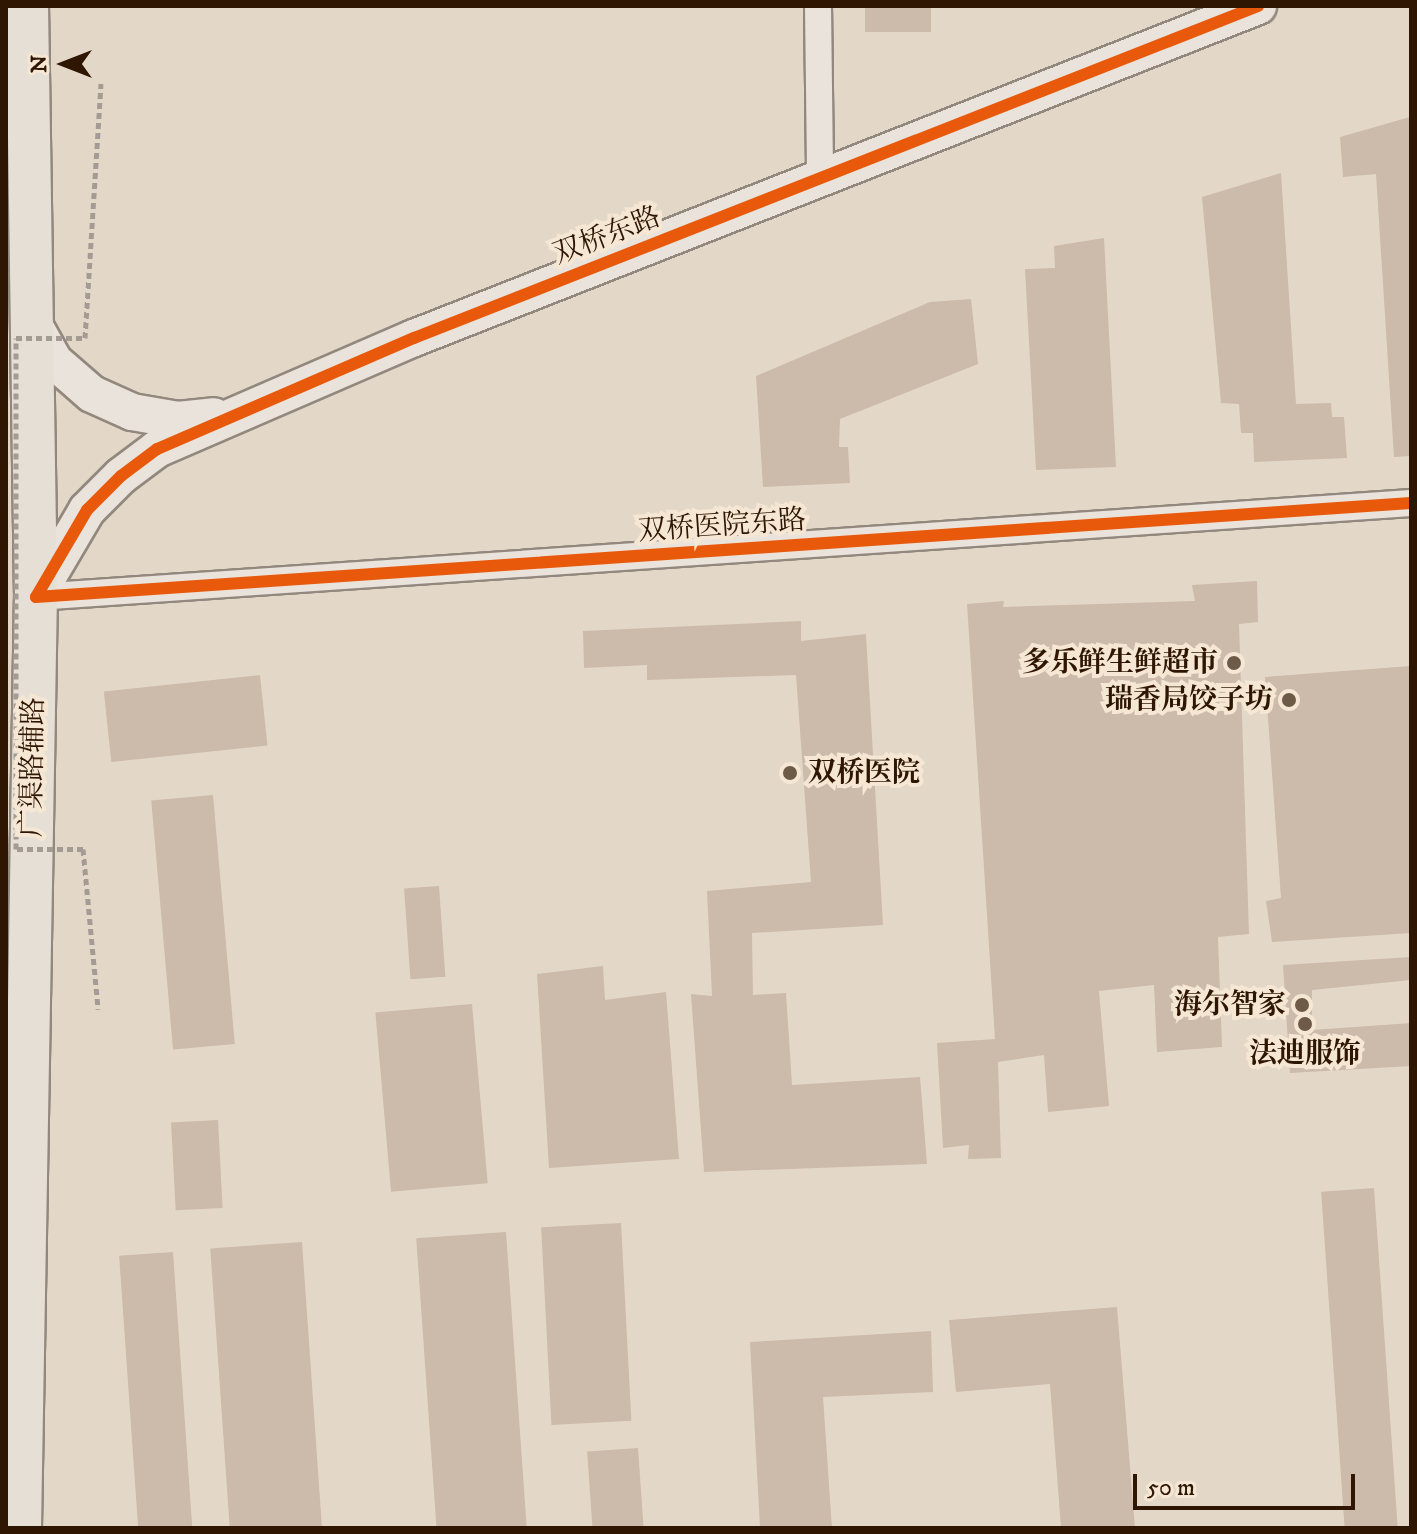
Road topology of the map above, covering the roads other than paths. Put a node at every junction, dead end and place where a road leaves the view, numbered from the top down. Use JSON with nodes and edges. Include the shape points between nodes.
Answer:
{"nodes":[{"id":1,"x":27,"y":6,"type":"edge"},
{"id":2,"x":818,"y":6,"type":"edge"},
{"id":3,"x":1258,"y":6,"type":"edge"},
{"id":4,"x":820,"y":178,"type":"junction"},
{"id":5,"x":34,"y":325,"type":"junction"},
{"id":6,"x":235,"y":414,"type":"junction"},
{"id":7,"x":1411,"y":503,"type":"edge"},
{"id":8,"x":36,"y":597,"type":"junction"},
{"id":9,"x":20,"y":1528,"type":"edge"}],
"edges":[{"from":1,"to":5,"type":"main road","name":"广渠路辅路"},
{"from":2,"to":4,"type":"street"},
{"from":3,"to":4,"type":"street","name":"双桥东路"},
{"from":4,"to":6,"type":"street","name":"双桥东路"},
{"from":5,"to":6,"type":"street","via":[[54,361],[92,394],[132,412],[178,420]]},
{"from":5,"to":8,"type":"main road","name":"广渠路辅路"},
{"from":6,"to":8,"type":"street","name":"双桥东路","via":[[157,449],[121,476],[87,510]]},
{"from":7,"to":8,"type":"street","name":"双桥医院东路"},
{"from":8,"to":9,"type":"main road","name":"广渠路辅路"}]}
